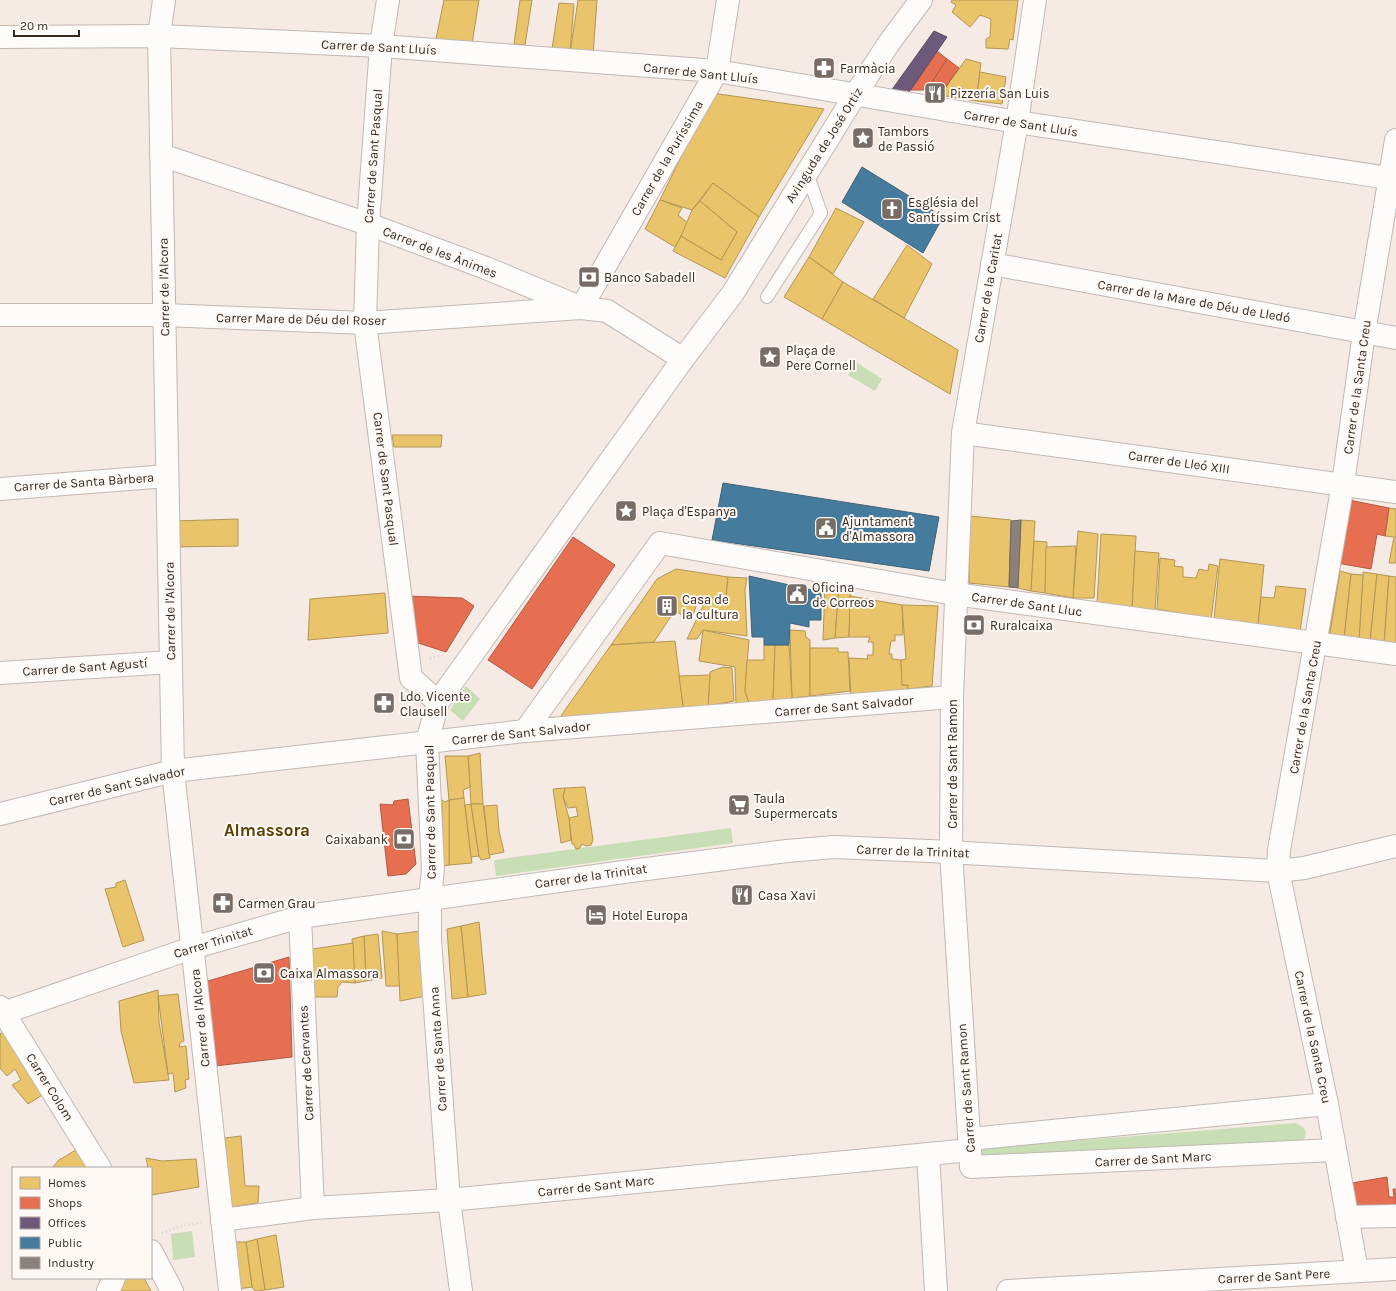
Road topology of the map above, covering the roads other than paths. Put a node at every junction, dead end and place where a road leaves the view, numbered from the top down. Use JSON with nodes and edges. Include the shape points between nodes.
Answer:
{"nodes":[{"id":1,"x":164,"y":0,"type":"edge"},
{"id":2,"x":388,"y":0,"type":"edge"},
{"id":3,"x":728,"y":0,"type":"edge"},
{"id":4,"x":921,"y":0,"type":"edge"},
{"id":5,"x":1035,"y":0,"type":"edge"},
{"id":6,"x":159,"y":36,"type":"junction"},
{"id":7,"x":0,"y":37,"type":"edge"},
{"id":8,"x":381,"y":46,"type":"junction"},
{"id":9,"x":717,"y":72,"type":"junction"},
{"id":10,"x":855,"y":95,"type":"junction"},
{"id":11,"x":1017,"y":122,"type":"junction"},
{"id":12,"x":1396,"y":140,"type":"edge"},
{"id":13,"x":161,"y":155,"type":"junction"},
{"id":14,"x":807,"y":173,"type":"junction"},
{"id":15,"x":1393,"y":179,"type":"edge"},
{"id":16,"x":368,"y":224,"type":"junction"},
{"id":17,"x":992,"y":264,"type":"junction"},
{"id":18,"x":767,"y":297,"type":"dead end"},
{"id":19,"x":582,"y":308,"type":"junction"},
{"id":20,"x":0,"y":315,"type":"edge"},
{"id":21,"x":164,"y":315,"type":"junction"},
{"id":22,"x":365,"y":323,"type":"junction"},
{"id":23,"x":1364,"y":333,"type":"junction"},
{"id":24,"x":1396,"y":338,"type":"edge"},
{"id":25,"x":680,"y":364,"type":"junction"},
{"id":26,"x":963,"y":433,"type":"junction"},
{"id":27,"x":167,"y":476,"type":"junction"},
{"id":28,"x":1343,"y":484,"type":"junction"},
{"id":29,"x":0,"y":488,"type":"edge"},
{"id":30,"x":1396,"y":492,"type":"edge"},
{"id":31,"x":636,"y":564,"type":"dead end"},
{"id":32,"x":955,"y":594,"type":"junction"},
{"id":33,"x":620,"y":599,"type":"junction"},
{"id":34,"x":1317,"y":642,"type":"junction"},
{"id":35,"x":1396,"y":654,"type":"edge"},
{"id":36,"x":171,"y":662,"type":"junction"},
{"id":37,"x":0,"y":673,"type":"edge"},
{"id":38,"x":952,"y":697,"type":"junction"},
{"id":39,"x":438,"y":702,"type":"junction"},
{"id":40,"x":526,"y":731,"type":"junction"},
{"id":41,"x":427,"y":742,"type":"junction"},
{"id":42,"x":173,"y":771,"type":"junction"},
{"id":43,"x":0,"y":814,"type":"edge"},
{"id":44,"x":1396,"y":846,"type":"edge"},
{"id":45,"x":951,"y":852,"type":"junction"},
{"id":46,"x":1278,"y":871,"type":"junction"},
{"id":47,"x":430,"y":898,"type":"junction"},
{"id":48,"x":300,"y":917,"type":"junction"},
{"id":49,"x":192,"y":948,"type":"junction"},
{"id":50,"x":1,"y":1013,"type":"edge"},
{"id":51,"x":1327,"y":1104,"type":"junction"},
{"id":52,"x":1335,"y":1150,"type":"junction"},
{"id":53,"x":970,"y":1152,"type":"junction"},
{"id":54,"x":928,"y":1154,"type":"junction"},
{"id":55,"x":99,"y":1167,"type":"edge"},
{"id":56,"x":449,"y":1200,"type":"junction"},
{"id":57,"x":313,"y":1208,"type":"junction"},
{"id":58,"x":1347,"y":1216,"type":"junction"},
{"id":59,"x":1396,"y":1216,"type":"edge"},
{"id":60,"x":222,"y":1220,"type":"junction"},
{"id":61,"x":156,"y":1243,"type":"edge"},
{"id":62,"x":1396,"y":1269,"type":"edge"},
{"id":63,"x":1357,"y":1271,"type":"junction"},
{"id":64,"x":114,"y":1279,"type":"edge"},
{"id":65,"x":1144,"y":1287,"type":"edge"},
{"id":66,"x":108,"y":1291,"type":"edge"},
{"id":67,"x":172,"y":1291,"type":"edge"},
{"id":68,"x":230,"y":1291,"type":"edge"},
{"id":69,"x":462,"y":1291,"type":"edge"},
{"id":70,"x":936,"y":1291,"type":"edge"},
{"id":71,"x":1008,"y":1291,"type":"edge"}],
"edges":[{"from":1,"to":6,"type":"street","name":"Carrer de l'Alcora"},
{"from":2,"to":8,"type":"street","name":"Carrer de Sant Pasqual"},
{"from":3,"to":9,"type":"street","name":"Carrer de la Puríssima"},
{"from":4,"to":10,"type":"street","name":"Avinguda de José Ortiz"},
{"from":5,"to":11,"type":"street","name":"Carrer de la Caritat"},
{"from":6,"to":7,"type":"street","name":"Carrer de Sant Lluís"},
{"from":6,"to":8,"type":"street","name":"Carrer de Sant Lluís"},
{"from":6,"to":13,"type":"street","name":"Carrer de l'Alcora"},
{"from":8,"to":9,"type":"street","name":"Carrer de Sant Lluís"},
{"from":8,"to":16,"type":"street","name":"Carrer de Sant Pasqual"},
{"from":9,"to":10,"type":"street","name":"Carrer de Sant Lluís"},
{"from":9,"to":19,"type":"street","name":"Carrer de la Puríssima"},
{"from":10,"to":11,"type":"street","name":"Carrer de Sant Lluís"},
{"from":10,"to":14,"type":"street","name":"Avinguda de José Ortiz"},
{"from":11,"to":15,"type":"street","name":"Carrer de Sant Lluís"},
{"from":11,"to":17,"type":"street","name":"Carrer de la Caritat"},
{"from":12,"to":15,"type":"street","name":"Carrer de la Santa Creu"},
{"from":13,"to":16,"type":"street","name":"Carrer de les Ànimes"},
{"from":13,"to":21,"type":"street","name":"Carrer de l'Alcora"},
{"from":14,"to":18,"type":"lane","via":[[821,214]]},
{"from":14,"to":25,"type":"street","name":"Avinguda de José Ortiz","via":[[733,293]]},
{"from":15,"to":23,"type":"street","name":"Carrer de la Santa Creu"},
{"from":16,"to":19,"type":"street","name":"Carrer de les Ànimes","via":[[486,268]]},
{"from":16,"to":22,"type":"street","name":"Carrer de Sant Pasqual"},
{"from":17,"to":23,"type":"street","name":"Carrer de la Mare de Déu de Lledó"},
{"from":17,"to":26,"type":"street","name":"Carrer de la Caritat"},
{"from":19,"to":22,"type":"street","name":"Carrer Mare de Déu del Roser"},
{"from":19,"to":25,"type":"street","name":"Carrer Mare de Déu del Roser","via":[[607,311]]},
{"from":20,"to":21,"type":"street","name":"Carrer Mare de Déu del Roser"},
{"from":21,"to":22,"type":"street","name":"Carrer Mare de Déu del Roser"},
{"from":21,"to":27,"type":"street","name":"Carrer de l'Alcora"},
{"from":22,"to":39,"type":"street","name":"Carrer de Sant Pasqual","via":[[412,678]]},
{"from":23,"to":24,"type":"street","name":"Carrer de la Mare de Déu de Lledó"},
{"from":23,"to":28,"type":"street","name":"Carrer de la Santa Creu"},
{"from":25,"to":39,"type":"street"},
{"from":26,"to":28,"type":"street","name":"Carrer de Lleó XIII"},
{"from":26,"to":32,"type":"street","name":"Carrer de Sant Ramon"},
{"from":27,"to":29,"type":"street","name":"Carrer de Santa Bàrbera"},
{"from":27,"to":36,"type":"street","name":"Carrer de l'Alcora"},
{"from":28,"to":30,"type":"street","name":"Carrer de Lleó XIII"},
{"from":28,"to":34,"type":"street","name":"Carrer de la Santa Creu"},
{"from":31,"to":33,"type":"lane","via":[[622,586]]},
{"from":32,"to":33,"type":"street","name":"Carrer de Sant Lluc","via":[[660,543]]},
{"from":32,"to":34,"type":"street","name":"Carrer de Sant Lluc"},
{"from":32,"to":38,"type":"street","name":"Carrer de Sant Ramon"},
{"from":33,"to":40,"type":"street"},
{"from":34,"to":35,"type":"street","name":"Carrer de Sant Lluc"},
{"from":34,"to":46,"type":"street","name":"Carrer de la Santa Creu","via":[[1279,850]]},
{"from":36,"to":37,"type":"street","name":"Carrer de Sant Agustí"},
{"from":36,"to":42,"type":"street","name":"Carrer de l'Alcora"},
{"from":38,"to":40,"type":"street","name":"Carrer de Sant Salvador"},
{"from":38,"to":45,"type":"street","name":"Carrer de Sant Ramon"},
{"from":39,"to":41,"type":"street","name":"Carrer de Sant Pasqual"},
{"from":40,"to":41,"type":"street","name":"Carrer de Sant Salvador"},
{"from":41,"to":42,"type":"street","name":"Carrer de Sant Salvador"},
{"from":41,"to":47,"type":"street","name":"Carrer de Sant Pasqual","via":[[433,868]]},
{"from":42,"to":43,"type":"street","name":"Carrer de Sant Salvador"},
{"from":42,"to":49,"type":"street","name":"Carrer de l'Alcora"},
{"from":44,"to":46,"type":"street","name":"Carrer de la Trinitat","via":[[1304,868]]},
{"from":45,"to":46,"type":"street","name":"Carrer de la Trinitat"},
{"from":45,"to":47,"type":"street","name":"Carrer de la Trinitat","via":[[834,847],[787,851]]},
{"from":45,"to":53,"type":"street","name":"Carrer de Sant Ramon"},
{"from":46,"to":51,"type":"street","name":"Carrer de la Santa Creu"},
{"from":47,"to":48,"type":"street","name":"Carrer Trinitat"},
{"from":47,"to":56,"type":"street","name":"Carrer de Santa Anna","via":[[430,940]]},
{"from":48,"to":49,"type":"street","name":"Carrer Trinitat"},
{"from":48,"to":57,"type":"street","name":"Carrer de Cervantes"},
{"from":49,"to":50,"type":"street","name":"Carrer Trinitat"},
{"from":49,"to":60,"type":"street","name":"Carrer de l'Alcora"},
{"from":50,"to":55,"type":"street","name":"Carrer Colom"},
{"from":51,"to":52,"type":"street","name":"Carrer de la Santa Creu"},
{"from":51,"to":53,"type":"street","name":"Carrer de Sant Marc"},
{"from":52,"to":53,"type":"street","name":"Carrer de Sant Marc"},
{"from":52,"to":58,"type":"street","name":"Carrer de la Santa Creu"},
{"from":53,"to":54,"type":"street","name":"Carrer de Sant Marc"},
{"from":54,"to":56,"type":"street","name":"Carrer de Sant Marc"},
{"from":54,"to":70,"type":"street"},
{"from":56,"to":57,"type":"street","name":"Carrer de Sant Marc"},
{"from":56,"to":69,"type":"street","name":"Carrer de Santa Anna"},
{"from":57,"to":60,"type":"street","name":"Carrer de Sant Marc"},
{"from":58,"to":59,"type":"street"},
{"from":58,"to":63,"type":"street","name":"Carrer de la Santa Creu"},
{"from":60,"to":68,"type":"street","name":"Carrer de l'Alcora"},
{"from":61,"to":67,"type":"street"},
{"from":62,"to":63,"type":"street","name":"Carrer de Sant Pere"},
{"from":63,"to":65,"type":"street","name":"Carrer de Sant Pere"},
{"from":64,"to":66,"type":"street"},
{"from":65,"to":71,"type":"street","name":"Carrer de Sant Pere"}]}
